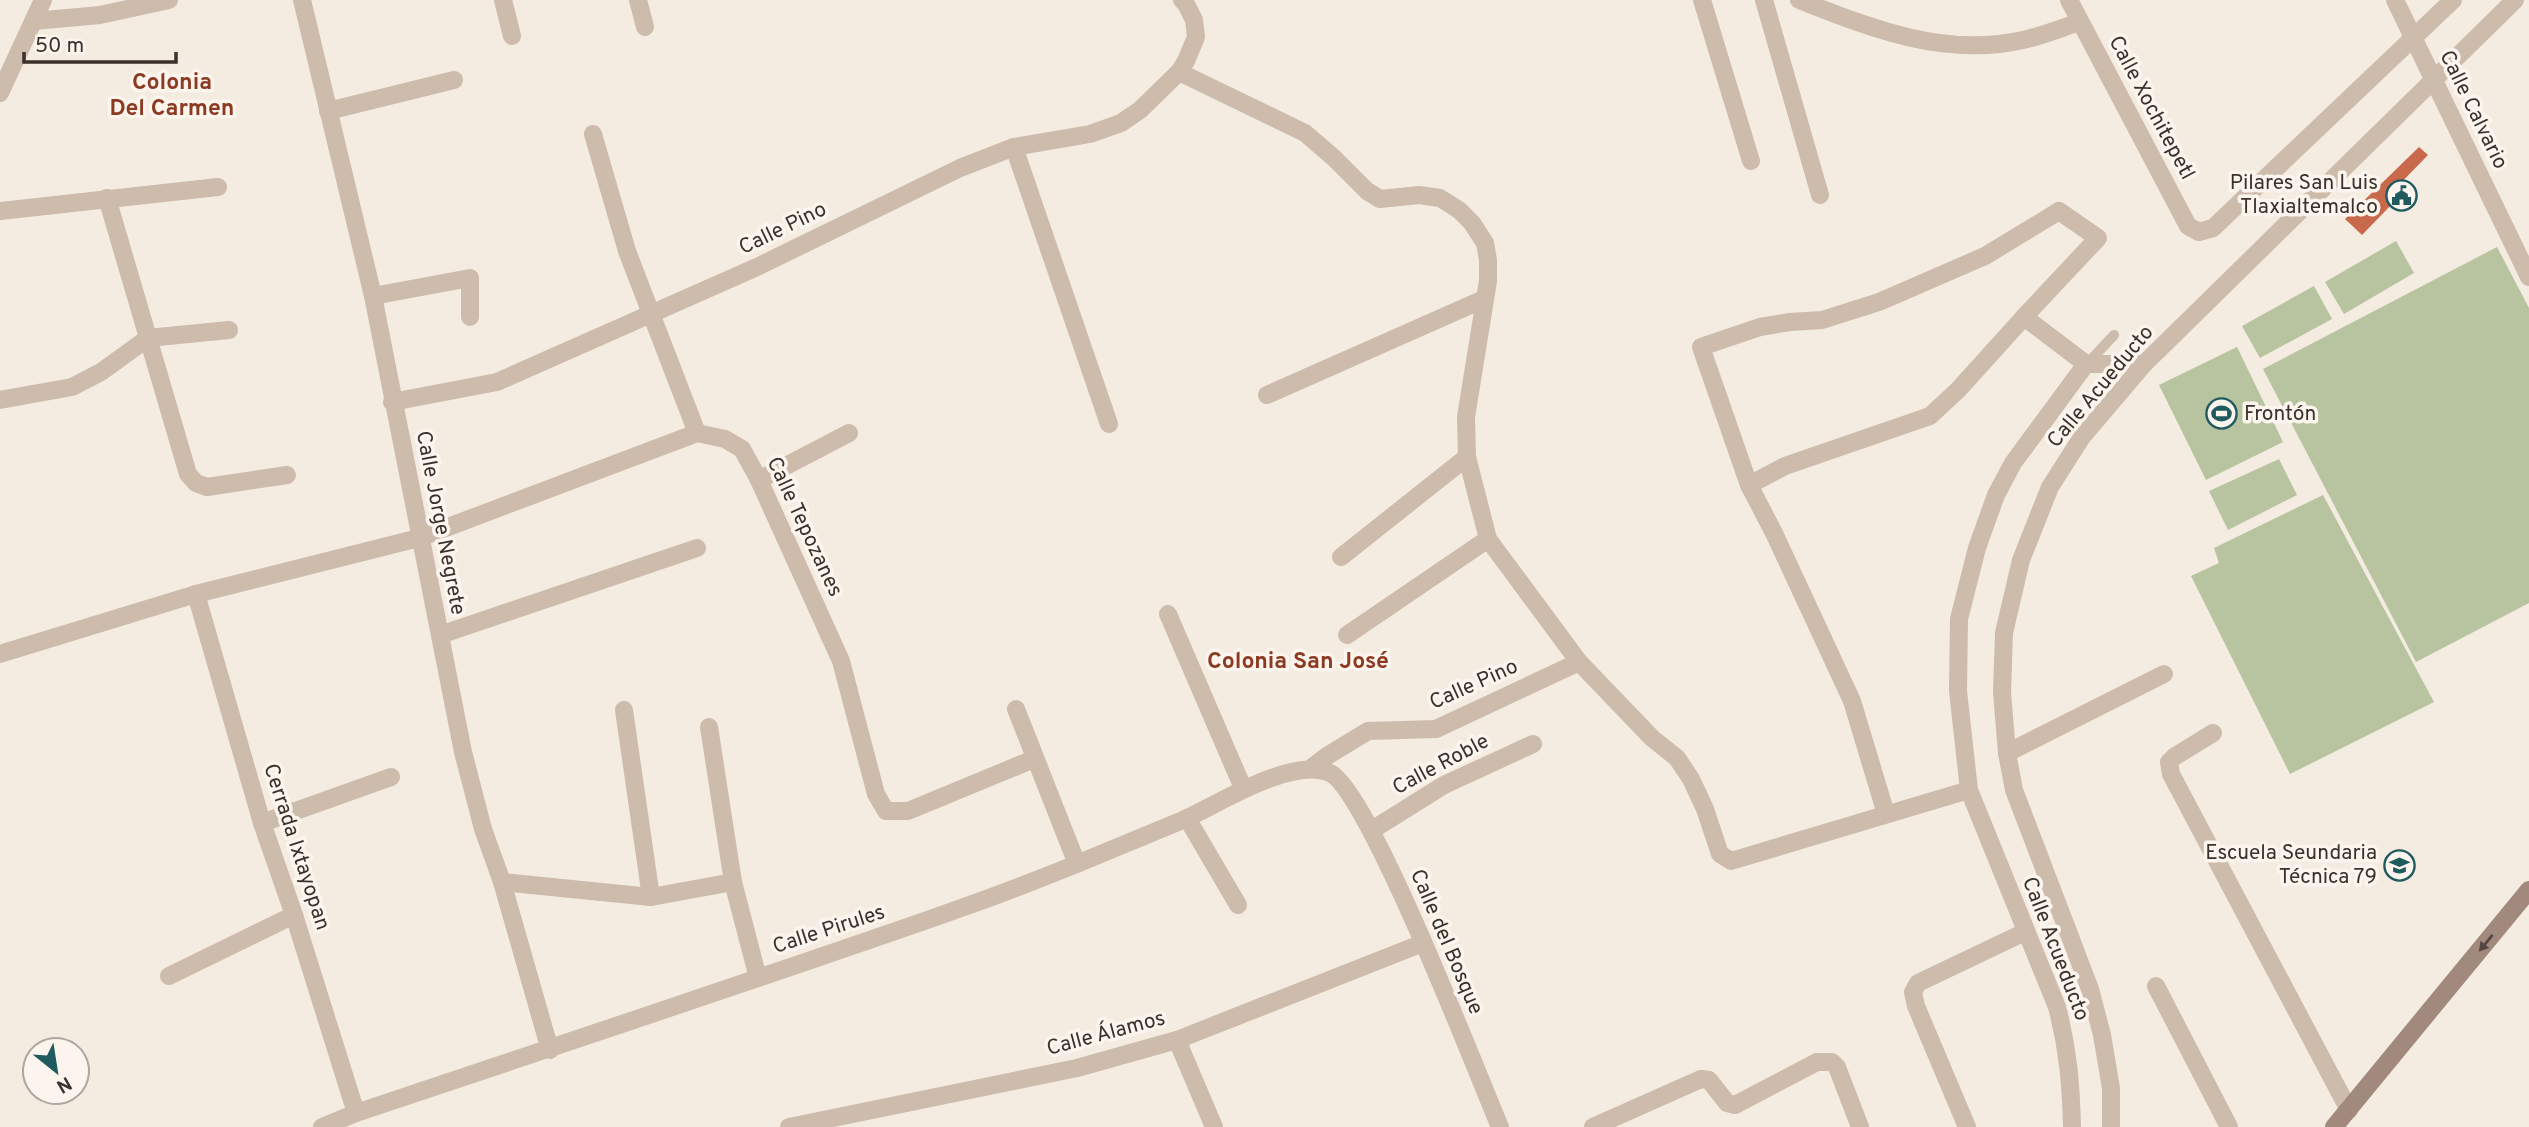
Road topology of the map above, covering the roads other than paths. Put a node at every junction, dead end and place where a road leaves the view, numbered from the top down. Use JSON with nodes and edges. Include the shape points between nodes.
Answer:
{"nodes":[{"id":1,"x":43,"y":0,"type":"edge"},
{"id":2,"x":169,"y":0,"type":"edge"},
{"id":3,"x":302,"y":0,"type":"edge"},
{"id":4,"x":503,"y":0,"type":"edge"},
{"id":5,"x":638,"y":0,"type":"edge"},
{"id":6,"x":1182,"y":0,"type":"edge"},
{"id":7,"x":1702,"y":0,"type":"edge"},
{"id":8,"x":1764,"y":0,"type":"edge"},
{"id":9,"x":1799,"y":0,"type":"edge"},
{"id":10,"x":2069,"y":0,"type":"edge"},
{"id":11,"x":2395,"y":0,"type":"edge"},
{"id":12,"x":2453,"y":0,"type":"edge"},
{"id":13,"x":2515,"y":0,"type":"edge"},
{"id":14,"x":34,"y":21,"type":"junction"},
{"id":15,"x":2080,"y":22,"type":"junction"},
{"id":16,"x":645,"y":27,"type":"dead end"},
{"id":17,"x":512,"y":36,"type":"dead end"},
{"id":18,"x":2413,"y":41,"type":"junction"},
{"id":19,"x":1179,"y":72,"type":"junction"},
{"id":20,"x":5,"y":74,"type":"edge"},
{"id":21,"x":454,"y":80,"type":"dead end"},
{"id":22,"x":2434,"y":80,"type":"junction"},
{"id":23,"x":0,"y":93,"type":"edge"},
{"id":24,"x":328,"y":111,"type":"junction"},
{"id":25,"x":593,"y":134,"type":"dead end"},
{"id":26,"x":1014,"y":147,"type":"junction"},
{"id":27,"x":1751,"y":161,"type":"dead end"},
{"id":28,"x":218,"y":187,"type":"dead end"},
{"id":29,"x":1820,"y":195,"type":"dead end"},
{"id":30,"x":107,"y":198,"type":"junction"},
{"id":31,"x":0,"y":211,"type":"edge"},
{"id":32,"x":2529,"y":277,"type":"edge"},
{"id":33,"x":373,"y":296,"type":"junction"},
{"id":34,"x":1484,"y":299,"type":"junction"},
{"id":35,"x":651,"y":314,"type":"junction"},
{"id":36,"x":470,"y":317,"type":"dead end"},
{"id":37,"x":2024,"y":317,"type":"junction"},
{"id":38,"x":229,"y":330,"type":"dead end"},
{"id":39,"x":2114,"y":335,"type":"dead end"},
{"id":40,"x":148,"y":338,"type":"junction"},
{"id":41,"x":2144,"y":363,"type":"junction"},
{"id":42,"x":2087,"y":364,"type":"junction"},
{"id":43,"x":1267,"y":395,"type":"dead end"},
{"id":44,"x":0,"y":400,"type":"edge"},
{"id":45,"x":392,"y":402,"type":"junction"},
{"id":46,"x":1109,"y":425,"type":"dead end"},
{"id":47,"x":697,"y":433,"type":"junction"},
{"id":48,"x":849,"y":433,"type":"dead end"},
{"id":49,"x":1467,"y":457,"type":"junction"},
{"id":50,"x":287,"y":475,"type":"dead end"},
{"id":51,"x":759,"y":480,"type":"junction"},
{"id":52,"x":1749,"y":485,"type":"junction"},
{"id":53,"x":419,"y":538,"type":"junction"},
{"id":54,"x":1488,"y":539,"type":"junction"},
{"id":55,"x":697,"y":548,"type":"dead end"},
{"id":56,"x":1341,"y":557,"type":"dead end"},
{"id":57,"x":196,"y":594,"type":"junction"},
{"id":58,"x":1168,"y":614,"type":"dead end"},
{"id":59,"x":440,"y":635,"type":"junction"},
{"id":60,"x":1347,"y":635,"type":"dead end"},
{"id":61,"x":0,"y":654,"type":"edge"},
{"id":62,"x":1579,"y":662,"type":"junction"},
{"id":63,"x":2164,"y":674,"type":"dead end"},
{"id":64,"x":1016,"y":709,"type":"dead end"},
{"id":65,"x":624,"y":710,"type":"dead end"},
{"id":66,"x":709,"y":727,"type":"dead end"},
{"id":67,"x":2213,"y":733,"type":"dead end"},
{"id":68,"x":1533,"y":744,"type":"dead end"},
{"id":69,"x":2007,"y":753,"type":"junction"},
{"id":70,"x":1034,"y":759,"type":"junction"},
{"id":71,"x":1311,"y":769,"type":"junction"},
{"id":72,"x":391,"y":777,"type":"dead end"},
{"id":73,"x":1242,"y":788,"type":"junction"},
{"id":74,"x":1969,"y":790,"type":"junction"},
{"id":75,"x":1886,"y":814,"type":"junction"},
{"id":76,"x":1187,"y":818,"type":"junction"},
{"id":77,"x":262,"y":823,"type":"junction"},
{"id":78,"x":1372,"y":830,"type":"junction"},
{"id":79,"x":1077,"y":864,"type":"junction"},
{"id":80,"x":502,"y":882,"type":"junction"},
{"id":81,"x":733,"y":883,"type":"junction"},
{"id":82,"x":2529,"y":890,"type":"edge"},
{"id":83,"x":651,"y":897,"type":"junction"},
{"id":84,"x":1238,"y":905,"type":"dead end"},
{"id":85,"x":294,"y":915,"type":"junction"},
{"id":86,"x":2025,"y":932,"type":"junction"},
{"id":87,"x":1423,"y":943,"type":"junction"},
{"id":88,"x":169,"y":976,"type":"dead end"},
{"id":89,"x":758,"y":978,"type":"junction"},
{"id":90,"x":2156,"y":986,"type":"dead end"},
{"id":91,"x":1177,"y":1040,"type":"junction"},
{"id":92,"x":550,"y":1050,"type":"junction"},
{"id":93,"x":2349,"y":1110,"type":"junction"},
{"id":94,"x":356,"y":1113,"type":"junction"},
{"id":95,"x":322,"y":1127,"type":"edge"},
{"id":96,"x":789,"y":1127,"type":"edge"},
{"id":97,"x":1214,"y":1127,"type":"edge"},
{"id":98,"x":1500,"y":1127,"type":"edge"},
{"id":99,"x":1593,"y":1127,"type":"edge"},
{"id":100,"x":1860,"y":1127,"type":"edge"},
{"id":101,"x":1967,"y":1127,"type":"edge"},
{"id":102,"x":2073,"y":1127,"type":"edge"},
{"id":103,"x":2111,"y":1127,"type":"edge"},
{"id":104,"x":2229,"y":1127,"type":"edge"},
{"id":105,"x":2334,"y":1127,"type":"edge"}],
"edges":[{"from":1,"to":14,"type":"street"},
{"from":2,"to":14,"type":"street","via":[[100,15]]},
{"from":3,"to":24,"type":"street","name":"Calle Jorge Negrete"},
{"from":4,"to":17,"type":"street"},
{"from":5,"to":16,"type":"street"},
{"from":6,"to":19,"type":"street","via":[[1194,20],[1196,37]]},
{"from":7,"to":27,"type":"street"},
{"from":8,"to":29,"type":"street"},
{"from":9,"to":15,"type":"street","via":[[1877,30],[1957,46],[2022,41]]},
{"from":10,"to":15,"type":"street","name":"Calle Xochitepetl"},
{"from":11,"to":18,"type":"street","name":"Calle Calvario"},
{"from":12,"to":18,"type":"street"},
{"from":13,"to":22,"type":"street","name":"Calle Acueducto"},
{"from":14,"to":20,"type":"street"},
{"from":15,"to":18,"type":"street","name":"Calle Xochitepetl","via":[[2188,226],[2199,232],[2213,229]]},
{"from":18,"to":22,"type":"street","name":"Calle Calvario"},
{"from":19,"to":26,"type":"street","name":"Calle Pino","via":[[1121,123],[1090,134]]},
{"from":19,"to":34,"type":"street","via":[[1305,133],[1380,199],[1419,195],[1440,198],[1459,210],[1485,243]]},
{"from":20,"to":23,"type":"street"},
{"from":21,"to":24,"type":"street"},
{"from":22,"to":32,"type":"street","name":"Calle Calvario"},
{"from":22,"to":41,"type":"street","name":"Calle Acueducto"},
{"from":24,"to":33,"type":"street","name":"Calle Jorge Negrete"},
{"from":25,"to":35,"type":"street","via":[[627,251]]},
{"from":26,"to":35,"type":"street","name":"Calle Pino"},
{"from":26,"to":46,"type":"street"},
{"from":28,"to":30,"type":"street"},
{"from":30,"to":31,"type":"street"},
{"from":30,"to":40,"type":"street"},
{"from":33,"to":36,"type":"street","via":[[470,278]]},
{"from":33,"to":45,"type":"street","name":"Calle Jorge Negrete"},
{"from":34,"to":43,"type":"street"},
{"from":34,"to":49,"type":"street","via":[[1466,417]]},
{"from":35,"to":45,"type":"street","name":"Calle Pino","via":[[497,382]]},
{"from":35,"to":47,"type":"street"},
{"from":37,"to":42,"type":"street"},
{"from":37,"to":52,"type":"street","via":[[1930,416],[1786,466]]},
{"from":37,"to":52,"type":"street","via":[[2098,238],[2059,211],[1985,256],[1879,302],[1822,320],[1760,327],[1701,347]]},
{"from":38,"to":40,"type":"street"},
{"from":39,"to":42,"type":"lane","name":"Calle Acueducto"},
{"from":40,"to":44,"type":"street","via":[[72,387]]},
{"from":40,"to":50,"type":"street","via":[[188,474],[196,482],[207,487]]},
{"from":41,"to":42,"type":"street"},
{"from":41,"to":69,"type":"street","name":"Calle Acueducto","via":[[2082,437],[2050,487],[2021,560],[2004,632]]},
{"from":42,"to":74,"type":"street","name":"Calle Acueducto","via":[[2013,463],[1977,548],[1959,619],[1958,691]]},
{"from":45,"to":53,"type":"street","name":"Calle Jorge Negrete"},
{"from":47,"to":51,"type":"street","name":"Calle Tepozanes","via":[[725,439],[742,449]]},
{"from":47,"to":53,"type":"street"},
{"from":48,"to":51,"type":"street"},
{"from":49,"to":54,"type":"street"},
{"from":49,"to":56,"type":"street"},
{"from":51,"to":70,"type":"street","name":"Calle Tepozanes","via":[[841,661],[876,794],[886,811],[908,811]]},
{"from":52,"to":75,"type":"street","via":[[1852,701]]},
{"from":53,"to":57,"type":"street"},
{"from":53,"to":59,"type":"street","name":"Calle Jorge Negrete"},
{"from":54,"to":60,"type":"street"},
{"from":54,"to":62,"type":"street"},
{"from":55,"to":59,"type":"street"},
{"from":57,"to":61,"type":"street"},
{"from":57,"to":77,"type":"street","name":"Cerrada Ixtayopan"},
{"from":58,"to":73,"type":"street"},
{"from":59,"to":80,"type":"street","name":"Calle Jorge Negrete","via":[[463,752]]},
{"from":62,"to":71,"type":"street","name":"Calle Pino","via":[[1436,729],[1368,731]]},
{"from":62,"to":75,"type":"street","via":[[1677,758],[1705,809],[1720,854],[1731,861]]},
{"from":63,"to":69,"type":"street"},
{"from":64,"to":70,"type":"street"},
{"from":65,"to":83,"type":"street"},
{"from":66,"to":81,"type":"street"},
{"from":67,"to":93,"type":"street","via":[[2174,757],[2169,762],[2171,774]]},
{"from":68,"to":78,"type":"street","name":"Calle Roble","via":[[1444,785]]},
{"from":69,"to":103,"type":"street","name":"Calle Acueducto","via":[[2014,790],[2090,989],[2111,1088]]},
{"from":70,"to":79,"type":"street"},
{"from":71,"to":73,"type":"street","name":"Calle Pirules"},
{"from":71,"to":78,"type":"street","name":"Calle del Bosque","via":[[1329,772],[1342,781]]},
{"from":72,"to":77,"type":"street"},
{"from":73,"to":76,"type":"street","name":"Calle Pirules"},
{"from":74,"to":75,"type":"street"},
{"from":74,"to":86,"type":"street","name":"Calle Acueducto"},
{"from":76,"to":79,"type":"street","name":"Calle Pirules"},
{"from":76,"to":84,"type":"street"},
{"from":77,"to":85,"type":"street","name":"Cerrada Ixtayopan"},
{"from":78,"to":87,"type":"street","name":"Calle del Bosque"},
{"from":79,"to":89,"type":"street","name":"Calle Pirules"},
{"from":80,"to":83,"type":"street"},
{"from":80,"to":92,"type":"street","name":"Calle Jorge Negrete"},
{"from":81,"to":83,"type":"street"},
{"from":81,"to":89,"type":"street"},
{"from":82,"to":93,"type":"main road","one_way":true},
{"from":85,"to":88,"type":"street"},
{"from":85,"to":94,"type":"street","name":"Cerrada Ixtayopan"},
{"from":86,"to":101,"type":"street","via":[[1918,983],[1913,992]]},
{"from":86,"to":102,"type":"street","name":"Calle Acueducto","via":[[2057,1007],[2067,1045]]},
{"from":87,"to":91,"type":"street","name":"Calle Álamos"},
{"from":87,"to":98,"type":"street","name":"Calle del Bosque"},
{"from":89,"to":92,"type":"street","name":"Calle Pirules"},
{"from":90,"to":104,"type":"street"},
{"from":91,"to":96,"type":"street","name":"Calle Álamos","via":[[1077,1068]]},
{"from":91,"to":97,"type":"street"},
{"from":92,"to":94,"type":"street","name":"Calle Pirules"},
{"from":93,"to":105,"type":"main road"},
{"from":94,"to":95,"type":"street","name":"Calle Pirules"},
{"from":99,"to":100,"type":"street","via":[[1701,1079],[1709,1080],[1727,1103],[1735,1105],[1817,1062],[1832,1062],[1837,1067]]}]}
